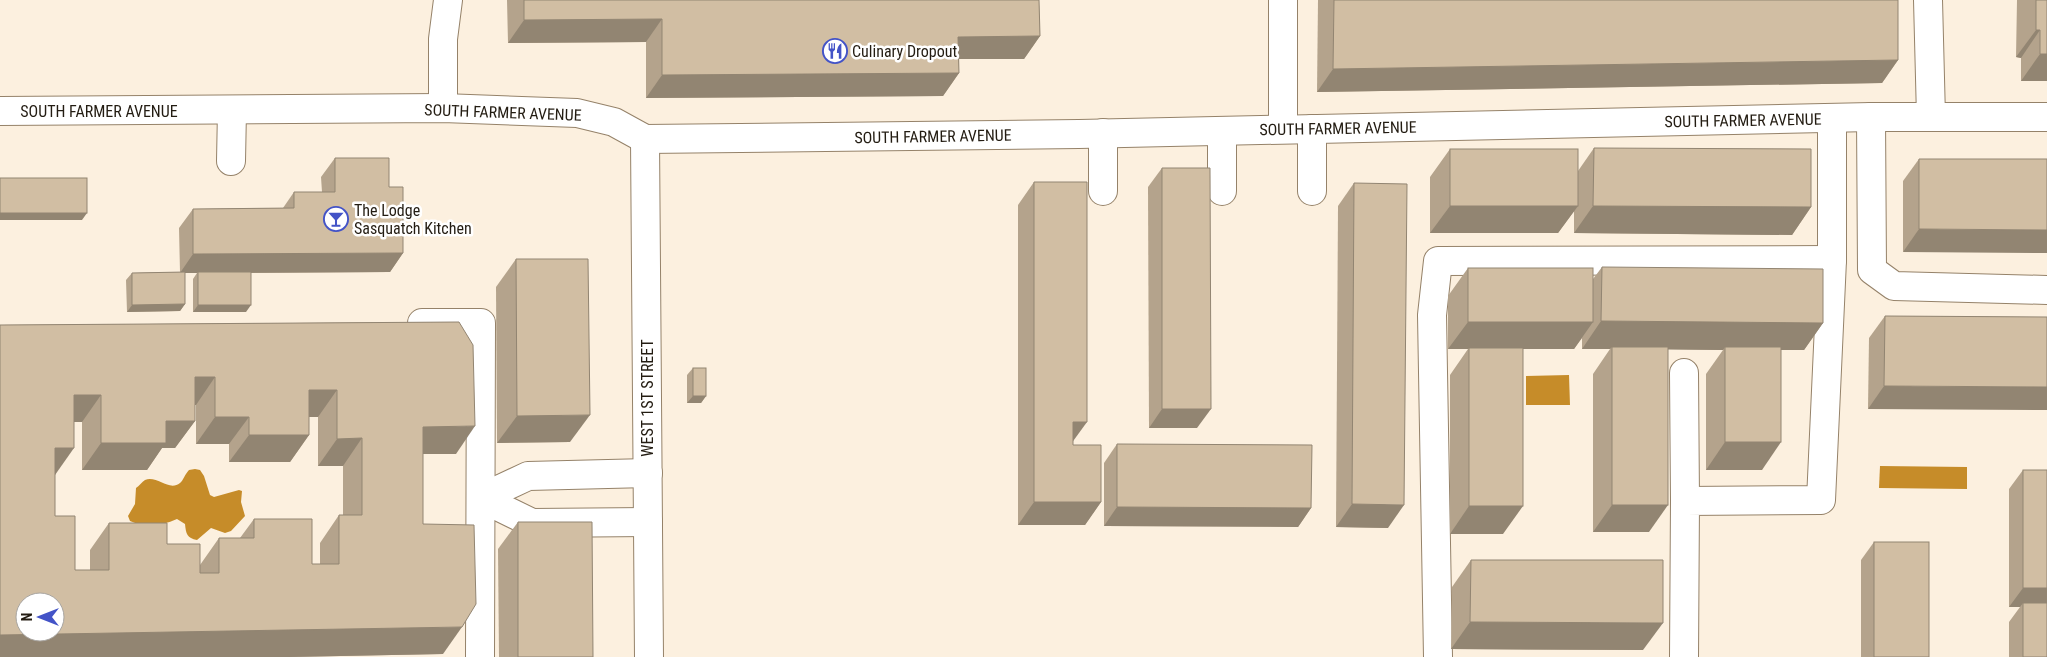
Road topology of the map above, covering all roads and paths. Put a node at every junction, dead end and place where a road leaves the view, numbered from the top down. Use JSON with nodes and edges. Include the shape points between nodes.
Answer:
{"nodes":[{"id":1,"x":448,"y":0,"type":"edge"},
{"id":2,"x":1283,"y":0,"type":"edge"},
{"id":3,"x":1928,"y":0,"type":"edge"},
{"id":4,"x":443,"y":108,"type":"junction"},
{"id":5,"x":232,"y":110,"type":"junction"},
{"id":6,"x":0,"y":111,"type":"edge"},
{"id":7,"x":1871,"y":117,"type":"junction"},
{"id":8,"x":1931,"y":117,"type":"junction"},
{"id":9,"x":2047,"y":117,"type":"edge"},
{"id":10,"x":1832,"y":118,"type":"junction"},
{"id":11,"x":1283,"y":129,"type":"junction"},
{"id":12,"x":1312,"y":129,"type":"junction"},
{"id":13,"x":1222,"y":131,"type":"junction"},
{"id":14,"x":1103,"y":133,"type":"junction"},
{"id":15,"x":645,"y":139,"type":"junction"},
{"id":16,"x":231,"y":161,"type":"dead end"},
{"id":17,"x":1222,"y":190,"type":"dead end"},
{"id":18,"x":1312,"y":190,"type":"dead end"},
{"id":19,"x":1102,"y":191,"type":"dead end"},
{"id":20,"x":1832,"y":260,"type":"junction"},
{"id":21,"x":2047,"y":290,"type":"edge"},
{"id":22,"x":402,"y":323,"type":"edge"},
{"id":23,"x":1684,"y":373,"type":"dead end"},
{"id":24,"x":648,"y":473,"type":"junction"},
{"id":25,"x":481,"y":498,"type":"junction"},
{"id":26,"x":1685,"y":501,"type":"junction"},
{"id":27,"x":648,"y":522,"type":"junction"},
{"id":28,"x":480,"y":657,"type":"edge"},
{"id":29,"x":649,"y":657,"type":"edge"},
{"id":30,"x":1438,"y":657,"type":"edge"},
{"id":31,"x":1684,"y":657,"type":"edge"}],
"edges":[{"from":1,"to":4,"type":"street"},
{"from":2,"to":11,"type":"street"},
{"from":3,"to":8,"type":"street"},
{"from":4,"to":5,"type":"street","name":"SOUTH FARMER AVENUE"},
{"from":4,"to":15,"type":"street","name":"SOUTH FARMER AVENUE","via":[[578,113],[614,122]]},
{"from":5,"to":6,"type":"street","name":"SOUTH FARMER AVENUE"},
{"from":5,"to":16,"type":"street"},
{"from":7,"to":8,"type":"street","name":"SOUTH FARMER AVENUE"},
{"from":7,"to":10,"type":"street","name":"SOUTH FARMER AVENUE"},
{"from":7,"to":21,"type":"street","via":[[1872,270],[1894,286]]},
{"from":8,"to":9,"type":"street","name":"SOUTH FARMER AVENUE"},
{"from":10,"to":12,"type":"street","name":"SOUTH FARMER AVENUE"},
{"from":10,"to":20,"type":"street"},
{"from":11,"to":12,"type":"street","name":"SOUTH FARMER AVENUE"},
{"from":11,"to":13,"type":"street","name":"SOUTH FARMER AVENUE"},
{"from":12,"to":18,"type":"street"},
{"from":13,"to":14,"type":"street","name":"SOUTH FARMER AVENUE"},
{"from":13,"to":17,"type":"street"},
{"from":14,"to":15,"type":"street","name":"SOUTH FARMER AVENUE"},
{"from":14,"to":19,"type":"street"},
{"from":15,"to":24,"type":"street","name":"WEST 1ST STREET"},
{"from":20,"to":26,"type":"street","via":[[1822,500]]},
{"from":20,"to":30,"type":"street","via":[[1438,261],[1432,315]]},
{"from":22,"to":25,"type":"street","via":[[480,322]]},
{"from":23,"to":26,"type":"street"},
{"from":24,"to":25,"type":"street","via":[[528,476]]},
{"from":24,"to":27,"type":"street","name":"WEST 1ST STREET"},
{"from":25,"to":27,"type":"street","via":[[532,522]]},
{"from":25,"to":28,"type":"street"},
{"from":26,"to":31,"type":"street"},
{"from":27,"to":29,"type":"street","name":"WEST 1ST STREET"}]}
